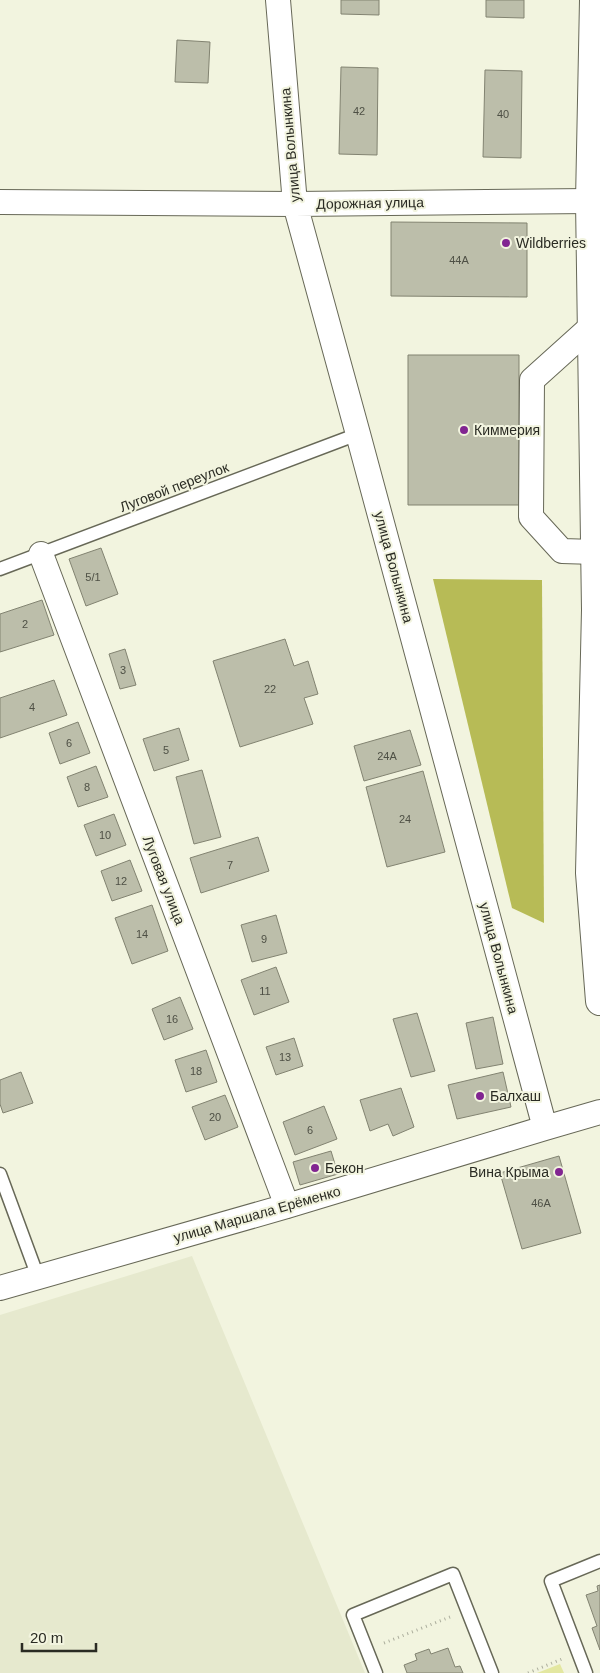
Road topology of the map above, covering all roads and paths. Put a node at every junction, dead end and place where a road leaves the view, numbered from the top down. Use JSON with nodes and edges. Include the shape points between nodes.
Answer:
{"nodes":[{"id":1,"x":278,"y":0,"type":"edge"},
{"id":2,"x":594,"y":0,"type":"edge"},
{"id":3,"x":590,"y":201,"type":"junction"},
{"id":4,"x":0,"y":202,"type":"edge"},
{"id":5,"x":294,"y":204,"type":"junction"},
{"id":6,"x":592,"y":326,"type":"junction"},
{"id":7,"x":358,"y":434,"type":"junction"},
{"id":8,"x":595,"y":552,"type":"junction"},
{"id":9,"x":41,"y":554,"type":"junction"},
{"id":10,"x":0,"y":569,"type":"edge"},
{"id":11,"x":598,"y":610,"type":"edge"},
{"id":12,"x":600,"y":1001,"type":"edge"},
{"id":13,"x":600,"y":1112,"type":"edge"},
{"id":14,"x":544,"y":1128,"type":"junction"},
{"id":15,"x":0,"y":1174,"type":"edge"},
{"id":16,"x":287,"y":1206,"type":"junction"},
{"id":17,"x":38,"y":1277,"type":"junction"},
{"id":18,"x":0,"y":1288,"type":"edge"},
{"id":19,"x":600,"y":1561,"type":"edge"},
{"id":20,"x":458,"y":1614,"type":"dead end"},
{"id":21,"x":381,"y":1644,"type":"dead end"},
{"id":22,"x":578,"y":1653,"type":"junction"},
{"id":23,"x":376,"y":1673,"type":"edge"},
{"id":24,"x":492,"y":1673,"type":"edge"},
{"id":25,"x":528,"y":1673,"type":"edge"},
{"id":26,"x":586,"y":1673,"type":"edge"}],
"edges":[{"from":1,"to":5,"type":"street","name":"улица Волынкина"},
{"from":2,"to":3,"type":"main road"},
{"from":3,"to":5,"type":"street","name":"Дорожная улица"},
{"from":3,"to":6,"type":"main road"},
{"from":4,"to":5,"type":"street","name":"Дорожная улица"},
{"from":5,"to":7,"type":"street","name":"улица Волынкина"},
{"from":6,"to":8,"type":"main road"},
{"from":6,"to":8,"type":"street","via":[[532,380],[531,517],[562,551]]},
{"from":7,"to":9,"type":"lane","name":"Луговой переулок"},
{"from":7,"to":14,"type":"street","name":"улица Волынкина"},
{"from":8,"to":11,"type":"main road"},
{"from":9,"to":10,"type":"lane","name":"Луговой переулок"},
{"from":9,"to":16,"type":"street","name":"Луговая улица"},
{"from":11,"to":12,"type":"main road","via":[[590,873]]},
{"from":13,"to":14,"type":"street","name":"улица Маршала Ерёменко"},
{"from":14,"to":16,"type":"street","name":"улица Маршала Ерёменко"},
{"from":15,"to":17,"type":"lane"},
{"from":16,"to":17,"type":"street","name":"улица Маршала Ерёменко"},
{"from":17,"to":18,"type":"street","name":"улица Маршала Ерёменко"},
{"from":19,"to":22,"type":"lane","via":[[551,1581]]},
{"from":20,"to":21,"type":"path"},
{"from":22,"to":25,"type":"path"},
{"from":22,"to":26,"type":"lane"},
{"from":23,"to":24,"type":"lane","via":[[353,1615],[453,1574]]}]}
